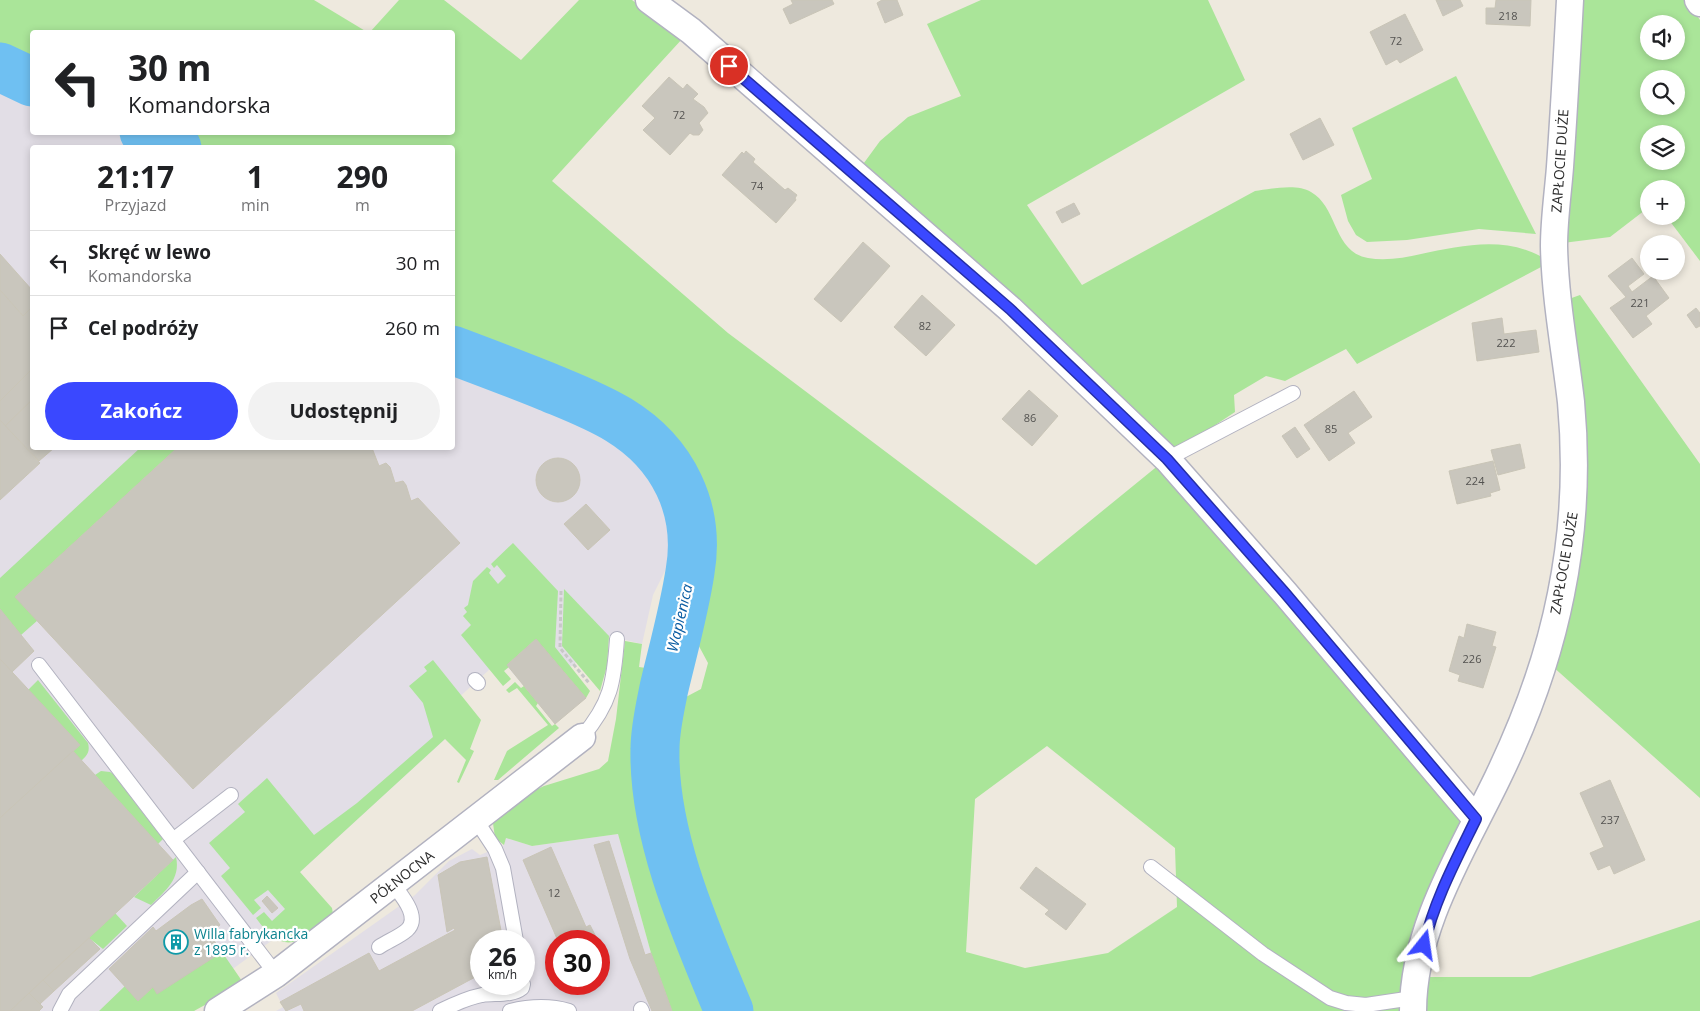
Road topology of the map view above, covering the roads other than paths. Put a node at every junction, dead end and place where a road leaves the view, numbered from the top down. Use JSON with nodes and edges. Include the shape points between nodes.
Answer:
{"nodes":[{"id":1,"x":649,"y":0,"type":"edge"},
{"id":2,"x":1570,"y":0,"type":"edge"},
{"id":3,"x":1698,"y":0,"type":"edge"},
{"id":4,"x":1700,"y":3,"type":"edge"},
{"id":5,"x":1293,"y":393,"type":"dead end"},
{"id":6,"x":1167,"y":459,"type":"junction"},
{"id":7,"x":618,"y":639,"type":"dead end"},
{"id":8,"x":39,"y":664,"type":"dead end"},
{"id":9,"x":582,"y":737,"type":"joint"},
{"id":10,"x":231,"y":795,"type":"dead end"},
{"id":11,"x":1476,"y":819,"type":"junction"},
{"id":12,"x":476,"y":820,"type":"junction"},
{"id":13,"x":173,"y":840,"type":"junction"},
{"id":14,"x":1151,"y":867,"type":"dead end"},
{"id":15,"x":198,"y":872,"type":"junction"},
{"id":16,"x":392,"y":884,"type":"junction"},
{"id":17,"x":514,"y":930,"type":"edge"},
{"id":18,"x":379,"y":947,"type":"dead end"},
{"id":19,"x":276,"y":974,"type":"junction"},
{"id":20,"x":490,"y":995,"type":"edge"},
{"id":21,"x":1413,"y":1005,"type":"edge"},
{"id":22,"x":60,"y":1011,"type":"edge"},
{"id":23,"x":218,"y":1011,"type":"edge"},
{"id":24,"x":440,"y":1011,"type":"edge"},
{"id":25,"x":510,"y":1011,"type":"edge"},
{"id":26,"x":569,"y":1011,"type":"edge"}],
"edges":[{"from":1,"to":6,"type":"street","via":[[691,31],[1010,309]]},
{"from":2,"to":11,"type":"street","name":"ZAPŁOCIE DUŻE","via":[[1554,244],[1575,463],[1570,546],[1561,597],[1526,712]]},
{"from":3,"to":4,"type":"street"},
{"from":5,"to":6,"type":"lane"},
{"from":6,"to":11,"type":"street"},
{"from":7,"to":9,"type":"lane","via":[[616,663],[605,703]]},
{"from":8,"to":13,"type":"lane"},
{"from":9,"to":12,"type":"street","name":"PÓŁNOCNA"},
{"from":10,"to":13,"type":"lane"},
{"from":11,"to":21,"type":"street","name":"ZAPŁOCIE DUŻE","via":[[1428,926]]},
{"from":12,"to":16,"type":"street","name":"PÓŁNOCNA"},
{"from":12,"to":17,"type":"lane","via":[[503,868]]},
{"from":13,"to":15,"type":"lane"},
{"from":14,"to":21,"type":"lane","via":[[1263,954],[1330,998],[1366,1005]]},
{"from":15,"to":19,"type":"lane"},
{"from":15,"to":22,"type":"lane","via":[[69,994]]},
{"from":16,"to":18,"type":"lane","via":[[410,909],[410,925]]},
{"from":16,"to":19,"type":"street","name":"PÓŁNOCNA"},
{"from":19,"to":23,"type":"street","name":"PÓŁNOCNA"},
{"from":20,"to":24,"type":"lane","via":[[463,1000]]},
{"from":25,"to":26,"type":"lane","via":[[553,1006]]}]}
